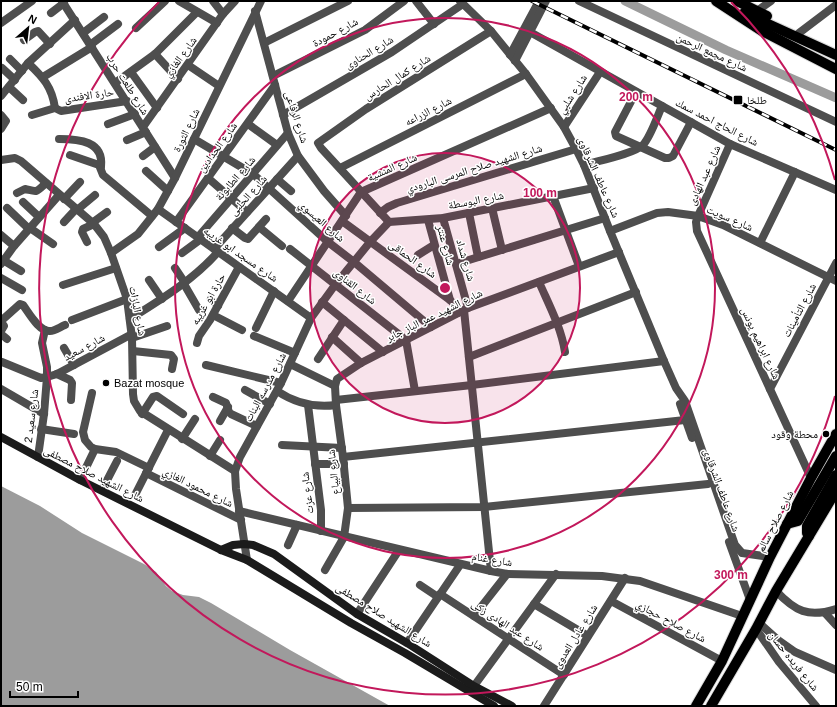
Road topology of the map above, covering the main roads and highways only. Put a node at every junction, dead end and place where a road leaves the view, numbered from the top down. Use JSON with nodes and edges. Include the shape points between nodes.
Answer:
{"nodes":[{"id":1,"x":716,"y":1,"type":"edge"},
{"id":2,"x":719,"y":1,"type":"edge"},
{"id":3,"x":737,"y":1,"type":"edge"},
{"id":4,"x":836,"y":49,"type":"edge"},
{"id":5,"x":836,"y":55,"type":"edge"},
{"id":6,"x":836,"y":69,"type":"edge"},
{"id":7,"x":836,"y":434,"type":"edge"},
{"id":8,"x":1,"y":437,"type":"edge"},
{"id":9,"x":836,"y":456,"type":"edge"},
{"id":10,"x":836,"y":475,"type":"edge"},
{"id":11,"x":836,"y":491,"type":"edge"},
{"id":12,"x":787,"y":524,"type":"junction"},
{"id":13,"x":809,"y":536,"type":"junction"},
{"id":14,"x":221,"y":550,"type":"junction"},
{"id":15,"x":494,"y":706,"type":"edge"},
{"id":16,"x":512,"y":706,"type":"edge"},
{"id":17,"x":696,"y":706,"type":"edge"},
{"id":18,"x":711,"y":706,"type":"edge"}],
"edges":[{"from":1,"to":6,"type":"main road","via":[[762,31]]},
{"from":2,"to":5,"type":"main road"},
{"from":3,"to":4,"type":"main road"},
{"from":7,"to":12,"type":"main road","name":"شارع صلاح سالم"},
{"from":8,"to":14,"type":"main road","name":"شارع الشهيد صلاح مصطفى","via":[[80,480]]},
{"from":9,"to":12,"type":"main road","via":[[798,521]]},
{"from":10,"to":13,"type":"main road","via":[[806,526]]},
{"from":11,"to":13,"type":"main road"},
{"from":12,"to":17,"type":"main road","name":"شارع صلاح سالم","via":[[722,661]]},
{"from":13,"to":18,"type":"main road"},
{"from":14,"to":15,"type":"main road","name":"شارع الشهيد صلاح مصطفى","via":[[247,560]]},
{"from":14,"to":16,"type":"main road","name":"شارع الشهيد صلاح مصطفى","via":[[244,544],[274,554],[357,614],[474,686]]}]}
